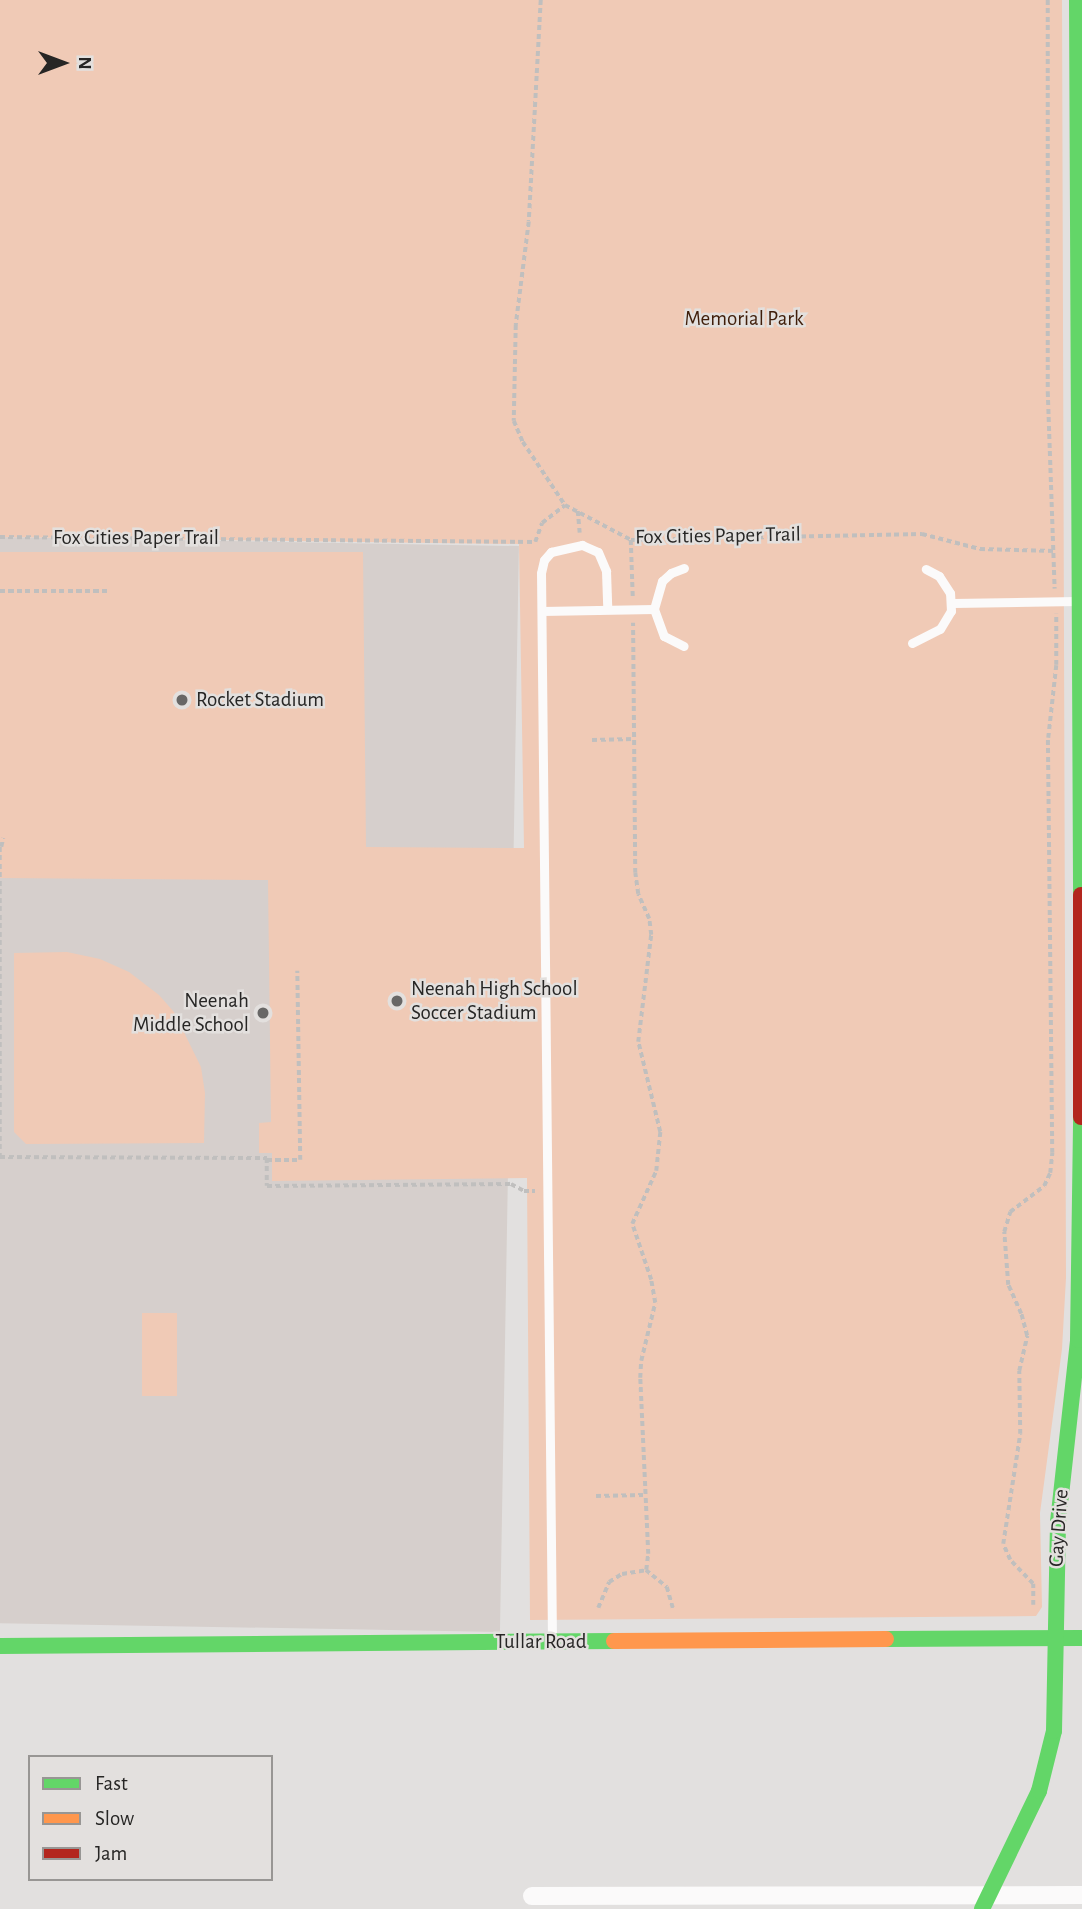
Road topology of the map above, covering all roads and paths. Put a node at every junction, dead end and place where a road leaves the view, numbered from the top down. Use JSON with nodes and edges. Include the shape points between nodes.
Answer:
{"nodes":[{"id":1,"x":541,"y":0,"type":"edge"},
{"id":2,"x":1048,"y":0,"type":"edge"},
{"id":3,"x":1077,"y":0,"type":"edge"},
{"id":4,"x":1080,"y":418,"type":"edge"},
{"id":5,"x":565,"y":505,"type":"junction"},
{"id":6,"x":578,"y":511,"type":"junction"},
{"id":7,"x":0,"y":537,"type":"edge"},
{"id":8,"x":631,"y":540,"type":"junction"},
{"id":9,"x":582,"y":545,"type":"junction"},
{"id":10,"x":1055,"y":551,"type":"junction"},
{"id":11,"x":684,"y":568,"type":"dead end"},
{"id":12,"x":926,"y":569,"type":"dead end"},
{"id":13,"x":0,"y":591,"type":"edge"},
{"id":14,"x":110,"y":591,"type":"dead end"},
{"id":15,"x":1079,"y":601,"type":"junction"},
{"id":16,"x":1055,"y":602,"type":"junction"},
{"id":17,"x":953,"y":603,"type":"junction"},
{"id":18,"x":633,"y":609,"type":"junction"},
{"id":19,"x":654,"y":609,"type":"junction"},
{"id":20,"x":607,"y":610,"type":"junction"},
{"id":21,"x":542,"y":611,"type":"junction"},
{"id":22,"x":912,"y":643,"type":"dead end"},
{"id":23,"x":684,"y":646,"type":"dead end"},
{"id":24,"x":634,"y":739,"type":"junction"},
{"id":25,"x":592,"y":740,"type":"dead end"},
{"id":26,"x":1081,"y":778,"type":"edge"},
{"id":27,"x":3,"y":838,"type":"dead end"},
{"id":28,"x":1,"y":847,"type":"edge"},
{"id":29,"x":297,"y":971,"type":"dead end"},
{"id":30,"x":1082,"y":1055,"type":"edge"},
{"id":31,"x":0,"y":1158,"type":"edge"},
{"id":32,"x":267,"y":1160,"type":"junction"},
{"id":33,"x":547,"y":1191,"type":"junction"},
{"id":34,"x":1080,"y":1340,"type":"edge"},
{"id":35,"x":643,"y":1495,"type":"junction"},
{"id":36,"x":596,"y":1496,"type":"dead end"},
{"id":37,"x":646,"y":1570,"type":"junction"},
{"id":38,"x":1033,"y":1606,"type":"dead end"},
{"id":39,"x":598,"y":1608,"type":"dead end"},
{"id":40,"x":673,"y":1608,"type":"dead end"},
{"id":41,"x":1056,"y":1638,"type":"junction"},
{"id":42,"x":1082,"y":1638,"type":"edge"},
{"id":43,"x":552,"y":1642,"type":"junction"},
{"id":44,"x":0,"y":1646,"type":"edge"},
{"id":45,"x":1082,"y":1895,"type":"edge"},
{"id":46,"x":532,"y":1896,"type":"dead end"},
{"id":47,"x":986,"y":1903,"type":"edge"}],
"edges":[{"from":1,"to":5,"type":"path","via":[[529,222],[516,325],[514,421]]},
{"from":2,"to":10,"type":"path","via":[[1047,302]]},
{"from":3,"to":4,"type":"street","name":"Gay Drive"},
{"from":4,"to":15,"type":"street","name":"Gay Drive"},
{"from":5,"to":6,"type":"path","name":"Fox Cities Paper Trail"},
{"from":5,"to":7,"type":"path","name":"Fox Cities Paper Trail","via":[[542,523],[535,542]]},
{"from":6,"to":8,"type":"path","name":"Fox Cities Paper Trail"},
{"from":6,"to":9,"type":"path"},
{"from":8,"to":10,"type":"path","name":"Fox Cities Paper Trail","via":[[922,534],[981,550]]},
{"from":8,"to":18,"type":"path"},
{"from":9,"to":20,"type":"lane","via":[[598,552],[604,561]]},
{"from":9,"to":21,"type":"lane","via":[[559,548],[544,560]]},
{"from":10,"to":16,"type":"path"},
{"from":11,"to":19,"type":"lane","via":[[662,582]]},
{"from":12,"to":17,"type":"lane","via":[[939,576]]},
{"from":13,"to":14,"type":"path"},
{"from":15,"to":16,"type":"lane"},
{"from":15,"to":26,"type":"street","name":"Gay Drive"},
{"from":16,"to":17,"type":"lane"},
{"from":16,"to":38,"type":"path","via":[[1056,665],[1048,738],[1052,1153],[1044,1186],[1010,1212],[1004,1232],[1008,1285],[1027,1336],[1019,1371],[1020,1434],[1003,1544],[1010,1560],[1033,1584]]},
{"from":17,"to":22,"type":"lane","via":[[940,629]]},
{"from":18,"to":19,"type":"lane"},
{"from":18,"to":20,"type":"lane"},
{"from":18,"to":24,"type":"path"},
{"from":19,"to":23,"type":"lane","via":[[664,636]]},
{"from":20,"to":21,"type":"lane"},
{"from":21,"to":33,"type":"lane"},
{"from":24,"to":25,"type":"path"},
{"from":24,"to":35,"type":"path","via":[[635,873],[651,934],[638,1042],[660,1132],[656,1171],[632,1224],[655,1303],[641,1361]]},
{"from":26,"to":30,"type":"street","name":"Gay Drive"},
{"from":27,"to":28,"type":"path"},
{"from":28,"to":31,"type":"path"},
{"from":29,"to":32,"type":"path","via":[[300,1160]]},
{"from":30,"to":34,"type":"street","name":"Gay Drive"},
{"from":31,"to":32,"type":"path"},
{"from":32,"to":33,"type":"path","via":[[267,1186],[511,1184],[524,1191]]},
{"from":33,"to":43,"type":"lane"},
{"from":34,"to":41,"type":"street","name":"Gay Drive","via":[[1059,1497]]},
{"from":35,"to":36,"type":"path"},
{"from":35,"to":37,"type":"path"},
{"from":37,"to":39,"type":"path","via":[[622,1573],[609,1582]]},
{"from":37,"to":40,"type":"path","via":[[667,1587]]},
{"from":41,"to":42,"type":"street","name":"Tullar Road"},
{"from":41,"to":43,"type":"street","name":"Tullar Road"},
{"from":41,"to":47,"type":"street","name":"Gay Drive","via":[[1057,1704],[1048,1760],[1027,1820]]},
{"from":43,"to":44,"type":"street","name":"Tullar Road"},
{"from":45,"to":47,"type":"street"},
{"from":46,"to":47,"type":"street"}]}
